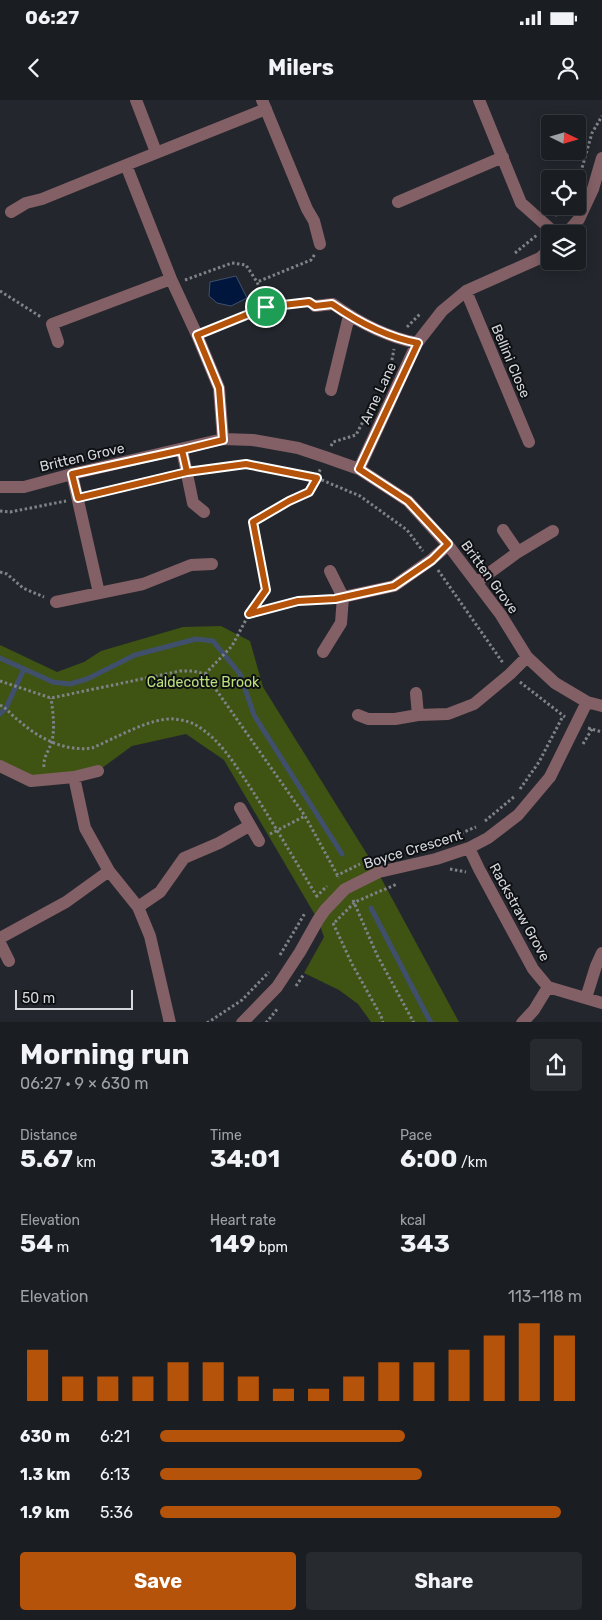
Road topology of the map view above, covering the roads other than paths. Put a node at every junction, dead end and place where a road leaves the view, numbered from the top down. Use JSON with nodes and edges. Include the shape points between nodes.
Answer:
{"nodes":[{"id":1,"x":136,"y":100,"type":"edge"},
{"id":2,"x":479,"y":100,"type":"edge"},
{"id":3,"x":264,"y":104,"type":"edge"},
{"id":4,"x":156,"y":152,"type":"junction"},
{"id":5,"x":503,"y":158,"type":"junction"},
{"id":6,"x":602,"y":158,"type":"edge"},
{"id":7,"x":126,"y":165,"type":"junction"},
{"id":8,"x":398,"y":202,"type":"dead end"},
{"id":9,"x":11,"y":212,"type":"dead end"},
{"id":10,"x":546,"y":225,"type":"edge"},
{"id":11,"x":574,"y":225,"type":"edge"},
{"id":12,"x":320,"y":244,"type":"dead end"},
{"id":13,"x":541,"y":257,"type":"edge"},
{"id":14,"x":171,"y":279,"type":"junction"},
{"id":15,"x":466,"y":291,"type":"junction"},
{"id":16,"x":315,"y":306,"type":"road end"},
{"id":17,"x":349,"y":316,"type":"junction"},
{"id":18,"x":58,"y":342,"type":"dead end"},
{"id":19,"x":418,"y":343,"type":"junction"},
{"id":20,"x":331,"y":390,"type":"dead end"},
{"id":21,"x":223,"y":440,"type":"junction"},
{"id":22,"x":529,"y":442,"type":"dead end"},
{"id":23,"x":182,"y":450,"type":"junction"},
{"id":24,"x":359,"y":469,"type":"junction"},
{"id":25,"x":72,"y":474,"type":"junction"},
{"id":26,"x":0,"y":488,"type":"edge"},
{"id":27,"x":193,"y":503,"type":"junction"},
{"id":28,"x":181,"y":508,"type":"dead end"},
{"id":29,"x":204,"y":512,"type":"dead end"},
{"id":30,"x":503,"y":530,"type":"dead end"},
{"id":31,"x":553,"y":531,"type":"dead end"},
{"id":32,"x":448,"y":544,"type":"junction"},
{"id":33,"x":518,"y":552,"type":"junction"},
{"id":34,"x":212,"y":564,"type":"dead end"},
{"id":35,"x":330,"y":571,"type":"dead end"},
{"id":36,"x":477,"y":582,"type":"junction"},
{"id":37,"x":99,"y":593,"type":"junction"},
{"id":38,"x":343,"y":597,"type":"junction"},
{"id":39,"x":56,"y":602,"type":"road end"},
{"id":40,"x":323,"y":652,"type":"dead end"},
{"id":41,"x":527,"y":657,"type":"junction"},
{"id":42,"x":416,"y":693,"type":"dead end"},
{"id":43,"x":587,"y":702,"type":"junction"},
{"id":44,"x":602,"y":706,"type":"edge"},
{"id":45,"x":358,"y":715,"type":"dead end"},
{"id":46,"x":418,"y":715,"type":"junction"},
{"id":47,"x":0,"y":766,"type":"edge"},
{"id":48,"x":98,"y":771,"type":"dead end"},
{"id":49,"x":74,"y":777,"type":"junction"},
{"id":50,"x":240,"y":808,"type":"dead end"},
{"id":51,"x":249,"y":826,"type":"junction"},
{"id":52,"x":259,"y":842,"type":"dead end"},
{"id":53,"x":470,"y":848,"type":"junction"},
{"id":54,"x":109,"y":870,"type":"junction"},
{"id":55,"x":138,"y":907,"type":"junction"},
{"id":56,"x":0,"y":938,"type":"edge"},
{"id":57,"x":0,"y":943,"type":"edge"},
{"id":58,"x":602,"y":953,"type":"edge"},
{"id":59,"x":9,"y":961,"type":"dead end"},
{"id":60,"x":548,"y":987,"type":"junction"},
{"id":61,"x":586,"y":998,"type":"junction"},
{"id":62,"x":602,"y":1003,"type":"edge"},
{"id":63,"x":170,"y":1022,"type":"edge"},
{"id":64,"x":243,"y":1022,"type":"edge"},
{"id":65,"x":522,"y":1022,"type":"edge"}],
"edges":[{"from":1,"to":4,"type":"street"},
{"from":2,"to":5,"type":"street"},
{"from":3,"to":4,"type":"street"},
{"from":3,"to":12,"type":"street","via":[[314,222]]},
{"from":4,"to":7,"type":"street"},
{"from":5,"to":8,"type":"street"},
{"from":5,"to":10,"type":"street","via":[[522,203]]},
{"from":6,"to":11,"type":"street","via":[[593,189]]},
{"from":7,"to":9,"type":"street","via":[[26,203]]},
{"from":7,"to":14,"type":"street"},
{"from":13,"to":15,"type":"street","name":"Arne Lane"},
{"from":14,"to":18,"type":"street","via":[[52,324]]},
{"from":14,"to":21,"type":"street","via":[[219,388]]},
{"from":15,"to":19,"type":"street","name":"Arne Lane","via":[[442,311]]},
{"from":15,"to":22,"type":"street","name":"Bellini Close"},
{"from":16,"to":17,"type":"street","via":[[332,304]]},
{"from":17,"to":19,"type":"street","via":[[396,339]]},
{"from":17,"to":20,"type":"street"},
{"from":19,"to":24,"type":"street","name":"Arne Lane"},
{"from":21,"to":23,"type":"street","name":"Britten Grove"},
{"from":21,"to":24,"type":"street","name":"Britten Grove","via":[[253,440],[298,448]]},
{"from":23,"to":25,"type":"street","name":"Britten Grove"},
{"from":23,"to":27,"type":"street"},
{"from":24,"to":32,"type":"street","name":"Britten Grove","via":[[408,501]]},
{"from":25,"to":26,"type":"street","name":"Britten Grove","via":[[24,487]]},
{"from":25,"to":37,"type":"street"},
{"from":27,"to":28,"type":"street"},
{"from":27,"to":29,"type":"street"},
{"from":30,"to":33,"type":"street"},
{"from":31,"to":33,"type":"street"},
{"from":32,"to":36,"type":"street","name":"Britten Grove"},
{"from":32,"to":38,"type":"street","via":[[432,560],[394,586]]},
{"from":33,"to":36,"type":"street"},
{"from":34,"to":37,"type":"street","via":[[191,565],[143,584]]},
{"from":35,"to":38,"type":"street"},
{"from":36,"to":41,"type":"street","name":"Britten Grove"},
{"from":37,"to":39,"type":"street"},
{"from":38,"to":40,"type":"street","via":[[341,623]]},
{"from":41,"to":43,"type":"street","name":"Britten Grove","via":[[556,683]]},
{"from":41,"to":46,"type":"street","via":[[474,704],[448,714]]},
{"from":42,"to":46,"type":"street"},
{"from":43,"to":44,"type":"street","name":"Britten Grove"},
{"from":43,"to":53,"type":"street","name":"Boyce Crescent","via":[[550,777],[518,816]]},
{"from":45,"to":46,"type":"street","via":[[368,720]]},
{"from":47,"to":49,"type":"street","via":[[31,781]]},
{"from":48,"to":49,"type":"street"},
{"from":49,"to":54,"type":"street","via":[[85,828]]},
{"from":50,"to":51,"type":"street"},
{"from":51,"to":52,"type":"street"},
{"from":51,"to":55,"type":"street","via":[[184,858],[160,892]]},
{"from":53,"to":60,"type":"street","name":"Rackstraw Grove","via":[[533,969]]},
{"from":53,"to":64,"type":"street","name":"Boyce Crescent","via":[[379,872],[345,889],[325,910],[277,987]]},
{"from":54,"to":55,"type":"street"},
{"from":54,"to":56,"type":"street","via":[[66,902]]},
{"from":55,"to":63,"type":"street","via":[[150,936]]},
{"from":57,"to":59,"type":"street"},
{"from":58,"to":61,"type":"street"},
{"from":60,"to":61,"type":"street"},
{"from":60,"to":65,"type":"street"},
{"from":61,"to":62,"type":"street"}]}
